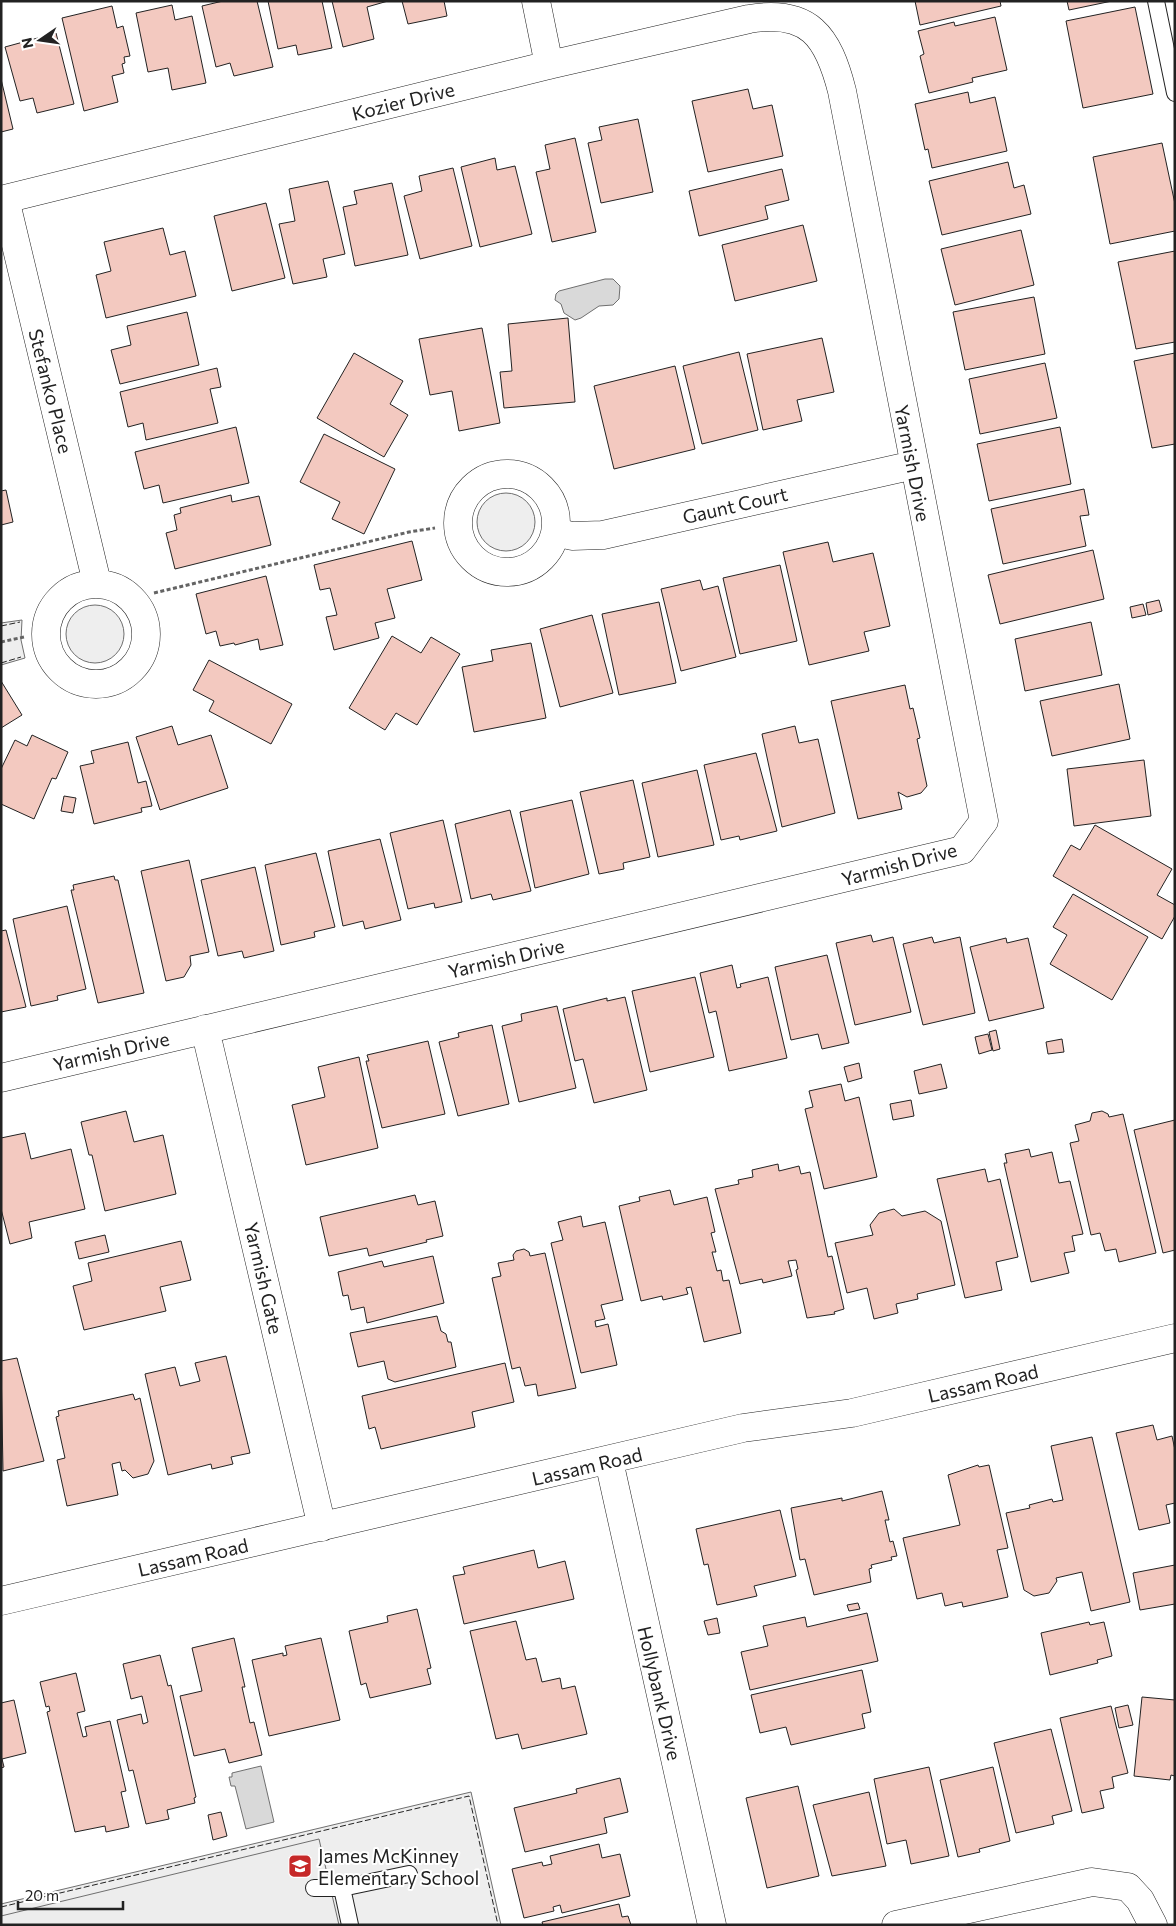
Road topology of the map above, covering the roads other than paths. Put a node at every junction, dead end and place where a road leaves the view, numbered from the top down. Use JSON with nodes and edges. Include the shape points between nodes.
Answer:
{"nodes":[{"id":1,"x":536,"y":1,"type":"edge"},
{"id":2,"x":1156,"y":1,"type":"edge"},
{"id":3,"x":805,"y":23,"type":"joint"},
{"id":4,"x":549,"y":65,"type":"junction"},
{"id":5,"x":1175,"y":93,"type":"edge"},
{"id":6,"x":3,"y":199,"type":"edge"},
{"id":7,"x":914,"y":465,"type":"junction"},
{"id":8,"x":556,"y":532,"type":"dead end"},
{"id":9,"x":97,"y":583,"type":"dead end"},
{"id":10,"x":205,"y":1029,"type":"junction"},
{"id":11,"x":1,"y":1078,"type":"edge"},
{"id":12,"x":1175,"y":1338,"type":"edge"},
{"id":13,"x":609,"y":1461,"type":"junction"},
{"id":14,"x":322,"y":1527,"type":"junction"},
{"id":15,"x":1,"y":1601,"type":"edge"},
{"id":16,"x":409,"y":1874,"type":"dead end"},
{"id":17,"x":314,"y":1888,"type":"dead end"},
{"id":18,"x":342,"y":1888,"type":"junction"},
{"id":19,"x":350,"y":1925,"type":"edge"},
{"id":20,"x":712,"y":1925,"type":"edge"},
{"id":21,"x":896,"y":1925,"type":"edge"},
{"id":22,"x":1153,"y":1925,"type":"edge"}],
"edges":[{"from":1,"to":4,"type":"street"},
{"from":2,"to":5,"type":"lane"},
{"from":3,"to":4,"type":"street","name":"Kozier Drive","via":[[785,17],[761,17]]},
{"from":3,"to":7,"type":"street","name":"Yarmish Drive","via":[[823,40],[832,55],[842,91]]},
{"from":4,"to":6,"type":"street","name":"Kozier Drive"},
{"from":6,"to":9,"type":"street","name":"Stefanko Place"},
{"from":7,"to":8,"type":"street","name":"Gaunt Court","via":[[603,535],[572,536]]},
{"from":7,"to":10,"type":"street","name":"Yarmish Drive","via":[[984,821],[962,850]]},
{"from":10,"to":11,"type":"street","name":"Yarmish Drive"},
{"from":10,"to":14,"type":"street","name":"Yarmish Gate"},
{"from":12,"to":13,"type":"street","name":"Lassam Road","via":[[852,1413],[743,1428]]},
{"from":13,"to":14,"type":"street","name":"Lassam Road"},
{"from":13,"to":20,"type":"street","name":"Hollybank Drive"},
{"from":14,"to":15,"type":"street","name":"Lassam Road"},
{"from":16,"to":18,"type":"lane"},
{"from":17,"to":18,"type":"lane"},
{"from":18,"to":19,"type":"lane"},
{"from":21,"to":22,"type":"street","via":[[1073,1885],[1131,1881]]}]}
